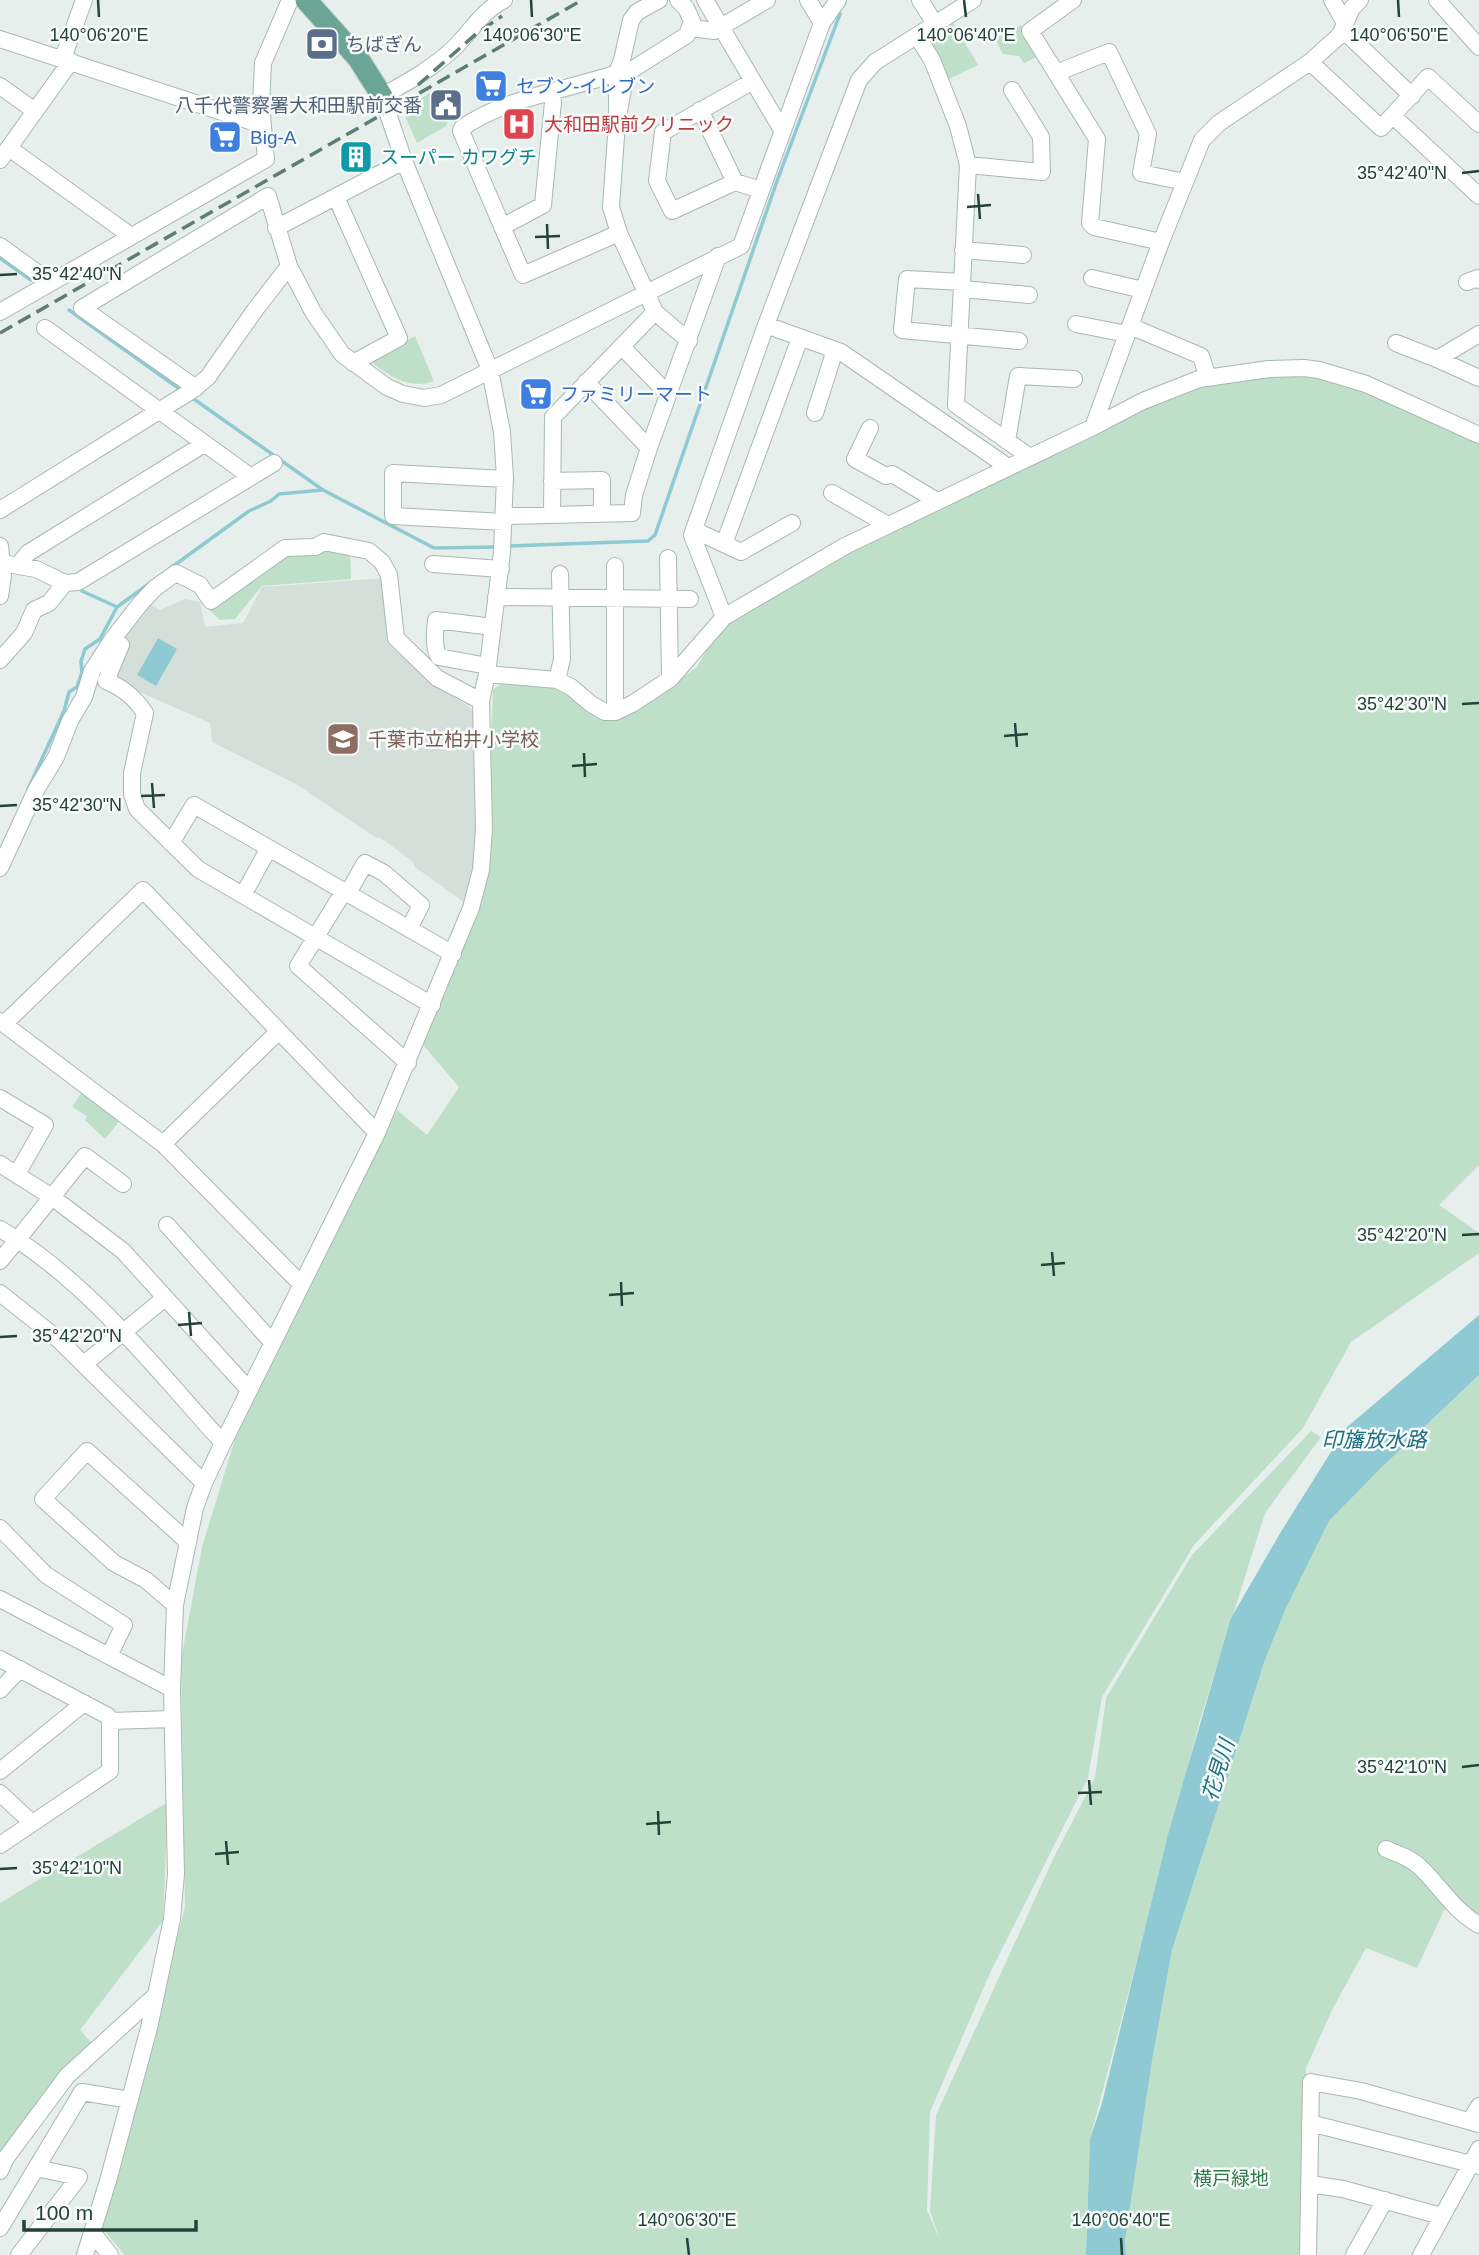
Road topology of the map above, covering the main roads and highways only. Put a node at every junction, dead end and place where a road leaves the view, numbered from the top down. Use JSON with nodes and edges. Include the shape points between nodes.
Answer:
{"nodes":[{"id":1,"x":306,"y":0,"type":"edge"},
{"id":2,"x":382,"y":96,"type":"road end"}],
"edges":[{"from":1,"to":2,"type":"main road","via":[[358,58]]}]}
